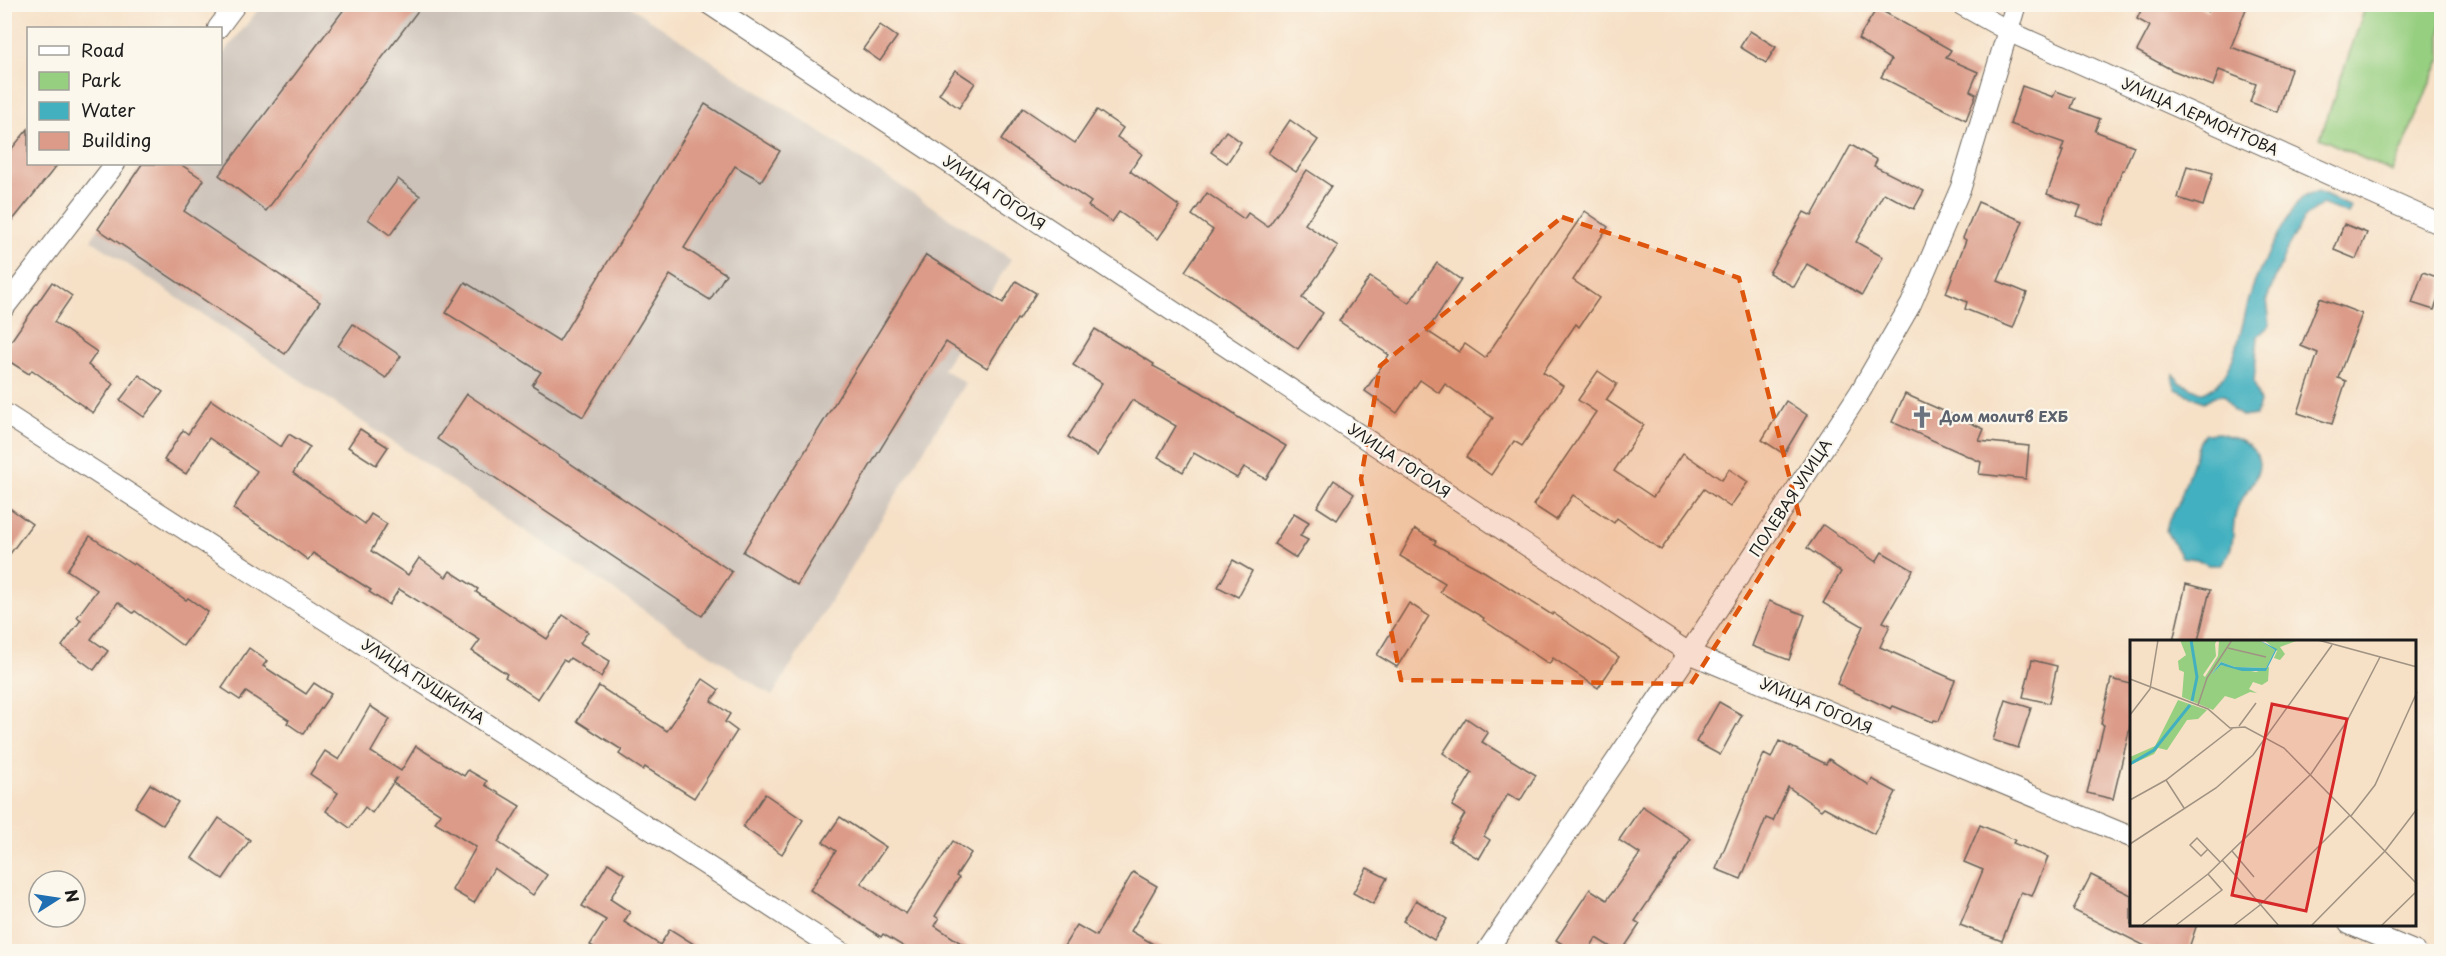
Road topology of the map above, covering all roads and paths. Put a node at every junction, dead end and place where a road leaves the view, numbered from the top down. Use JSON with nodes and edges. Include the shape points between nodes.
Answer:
{"nodes":[{"id":1,"x":236,"y":4,"type":"edge"},
{"id":2,"x":710,"y":4,"type":"edge"},
{"id":3,"x":1960,"y":4,"type":"edge"},
{"id":4,"x":2016,"y":4,"type":"edge"},
{"id":5,"x":219,"y":27,"type":"edge"},
{"id":6,"x":2010,"y":32,"type":"junction"},
{"id":7,"x":114,"y":165,"type":"edge"},
{"id":8,"x":2442,"y":225,"type":"edge"},
{"id":9,"x":4,"y":308,"type":"edge"},
{"id":10,"x":4,"y":413,"type":"edge"},
{"id":11,"x":1689,"y":653,"type":"junction"},
{"id":12,"x":2130,"y":837,"type":"edge"},
{"id":13,"x":2354,"y":926,"type":"edge"},
{"id":14,"x":841,"y":951,"type":"edge"},
{"id":15,"x":1486,"y":951,"type":"edge"},
{"id":16,"x":2416,"y":951,"type":"edge"}],
"edges":[{"from":1,"to":5,"type":"street"},
{"from":2,"to":11,"type":"street","name":"УЛИЦА ГОГОЛЯ"},
{"from":3,"to":6,"type":"street","name":"УЛИЦА ЛЕРМОНТОВА"},
{"from":4,"to":6,"type":"street","name":"ПОЛЕВАЯ УЛИЦА"},
{"from":6,"to":8,"type":"street","name":"УЛИЦА ЛЕРМОНТОВА"},
{"from":6,"to":11,"type":"street","name":"ПОЛЕВАЯ УЛИЦА","via":[[1961,188],[1911,304],[1860,392]]},
{"from":7,"to":9,"type":"street"},
{"from":10,"to":14,"type":"street","name":"УЛИЦА ПУШКИНА"},
{"from":11,"to":12,"type":"street","name":"УЛИЦА ГОГОЛЯ"},
{"from":11,"to":15,"type":"street","name":"ПОЛЕВАЯ УЛИЦА"},
{"from":13,"to":16,"type":"street"}]}
